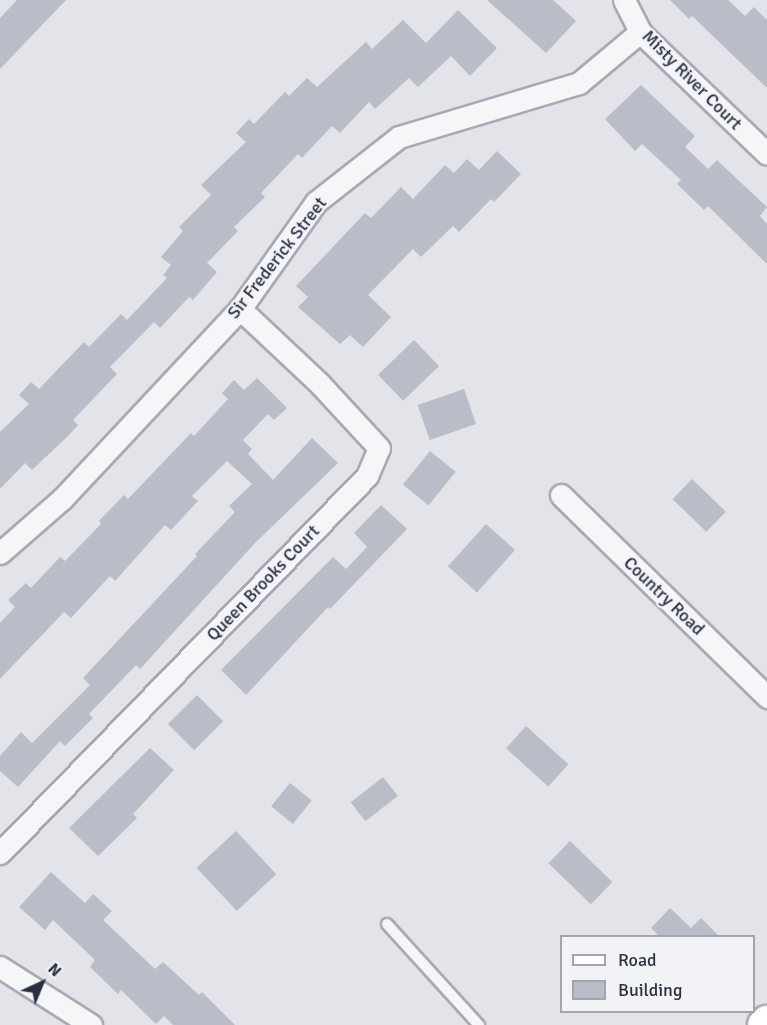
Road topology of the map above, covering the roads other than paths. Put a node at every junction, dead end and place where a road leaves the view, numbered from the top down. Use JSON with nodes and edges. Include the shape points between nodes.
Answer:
{"nodes":[{"id":1,"x":624,"y":0,"type":"edge"},
{"id":2,"x":640,"y":32,"type":"junction"},
{"id":3,"x":767,"y":154,"type":"edge"},
{"id":4,"x":240,"y":309,"type":"junction"},
{"id":5,"x":561,"y":495,"type":"dead end"},
{"id":6,"x":0,"y":553,"type":"edge"},
{"id":7,"x":767,"y":697,"type":"edge"},
{"id":8,"x":0,"y":853,"type":"edge"},
{"id":9,"x":387,"y":924,"type":"dead end"},
{"id":10,"x":0,"y":967,"type":"edge"},
{"id":11,"x":767,"y":1021,"type":"edge"},
{"id":12,"x":92,"y":1025,"type":"edge"},
{"id":13,"x":479,"y":1025,"type":"edge"},
{"id":14,"x":763,"y":1025,"type":"edge"}],
"edges":[{"from":1,"to":2,"type":"street","name":"Misty River Court"},
{"from":2,"to":3,"type":"street","name":"Misty River Court"},
{"from":2,"to":4,"type":"street","name":"Sir Frederick Street","via":[[579,84],[399,137],[316,202]]},
{"from":4,"to":6,"type":"street","name":"Sir Frederick Street","via":[[62,499]]},
{"from":4,"to":8,"type":"street","name":"Queen Brooks Court","via":[[345,409],[379,448],[367,476]]},
{"from":5,"to":7,"type":"street","name":"Country Road"},
{"from":9,"to":13,"type":"lane"},
{"from":10,"to":12,"type":"street"},
{"from":11,"to":14,"type":"street"}]}
